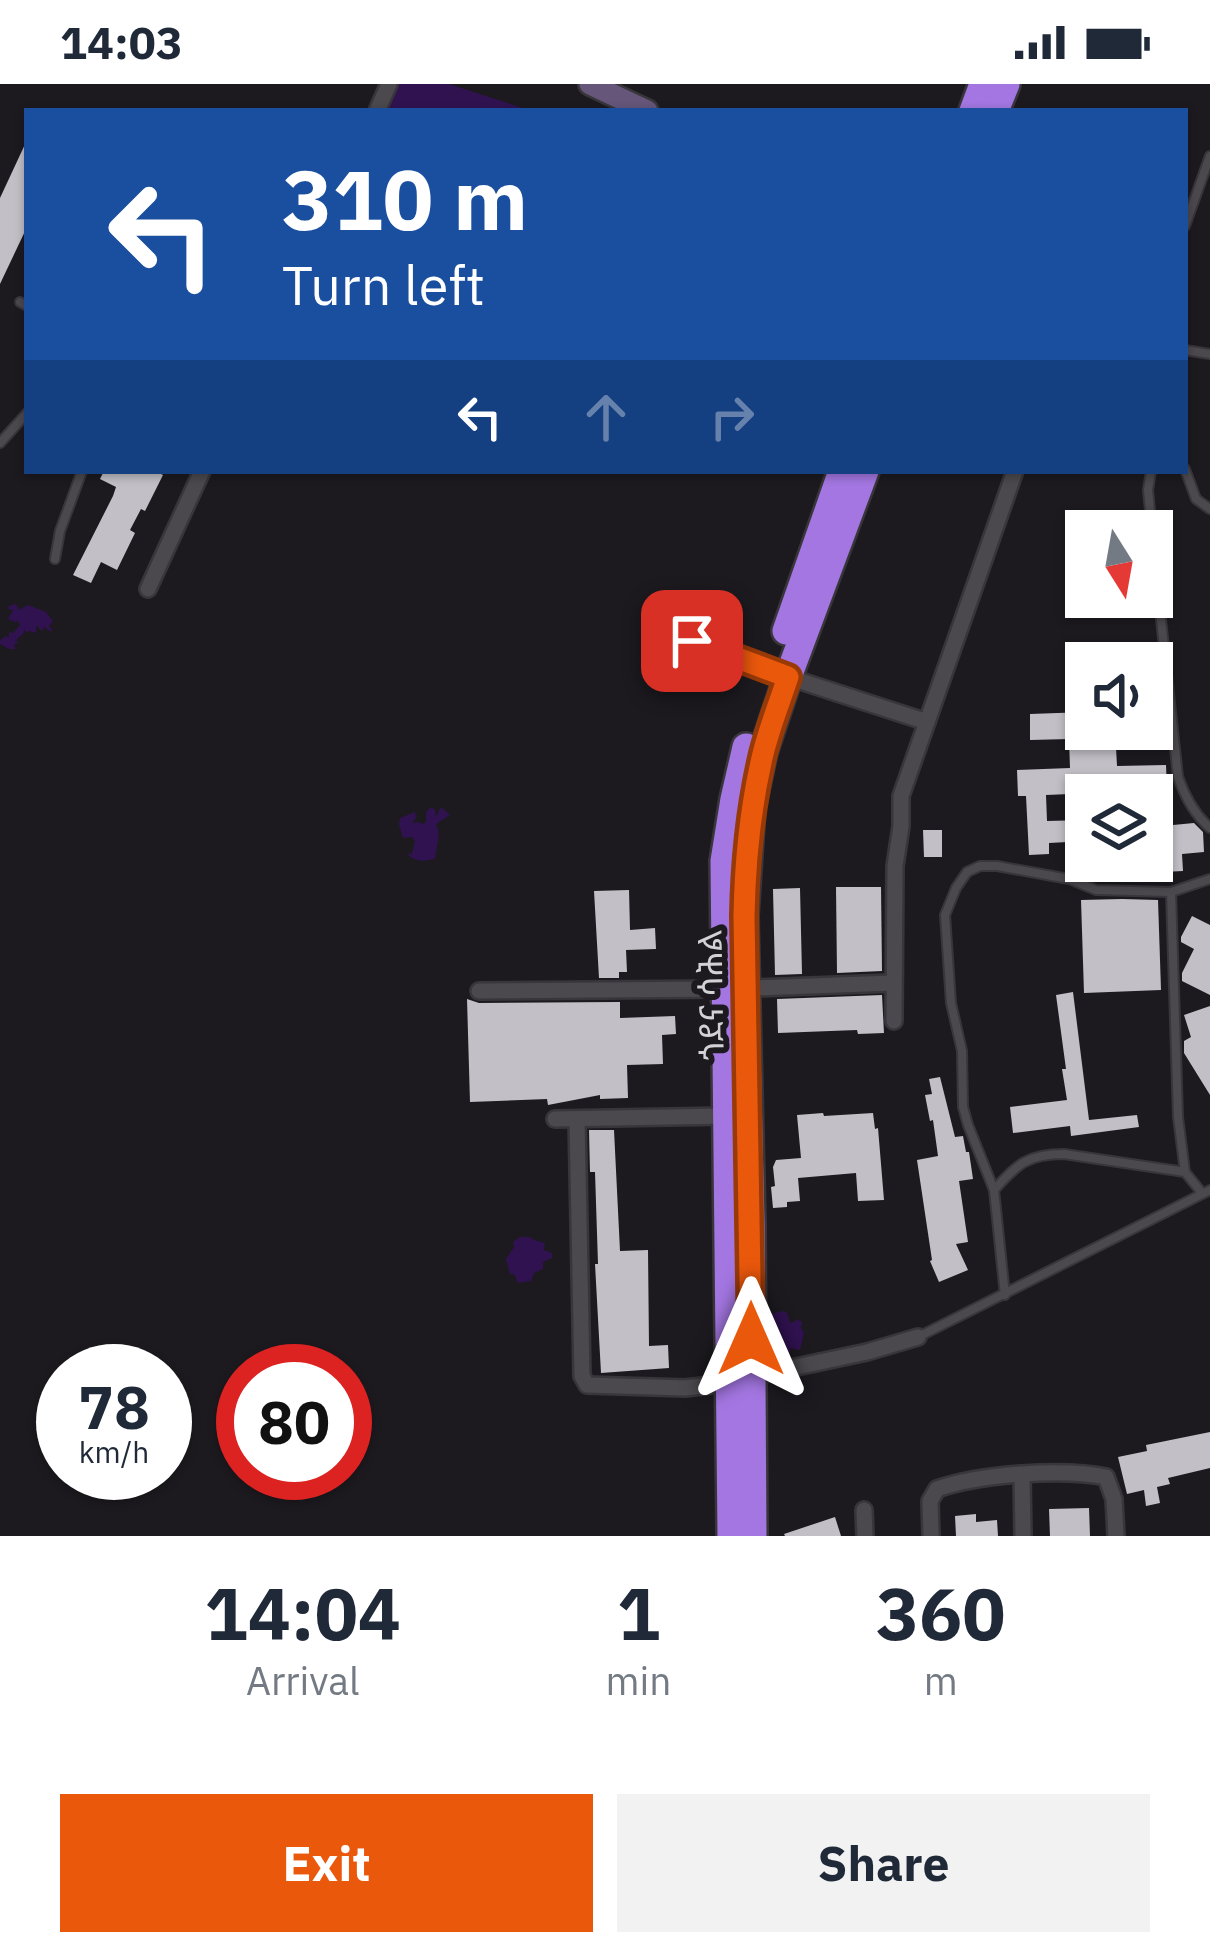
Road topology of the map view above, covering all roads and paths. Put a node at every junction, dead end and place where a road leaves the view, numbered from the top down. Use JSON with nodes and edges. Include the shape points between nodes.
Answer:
{"nodes":[{"id":1,"x":590,"y":84,"type":"edge"},
{"id":2,"x":641,"y":108,"type":"edge"},
{"id":3,"x":1210,"y":156,"type":"edge"},
{"id":4,"x":1188,"y":218,"type":"edge"},
{"id":5,"x":24,"y":416,"type":"edge"},
{"id":6,"x":0,"y":443,"type":"edge"},
{"id":7,"x":81,"y":474,"type":"edge"},
{"id":8,"x":201,"y":474,"type":"edge"},
{"id":9,"x":841,"y":474,"type":"edge"},
{"id":10,"x":864,"y":474,"type":"edge"},
{"id":11,"x":1014,"y":474,"type":"edge"},
{"id":12,"x":1151,"y":474,"type":"edge"},
{"id":13,"x":1187,"y":474,"type":"edge"},
{"id":14,"x":1210,"y":509,"type":"edge"},
{"id":15,"x":1150,"y":510,"type":"edge"},
{"id":16,"x":55,"y":560,"type":"dead end"},
{"id":17,"x":148,"y":589,"type":"dead end"},
{"id":18,"x":1161,"y":618,"type":"edge"},
{"id":19,"x":692,"y":641,"type":"dead end"},
{"id":20,"x":780,"y":674,"type":"junction"},
{"id":21,"x":927,"y":722,"type":"junction"},
{"id":22,"x":1210,"y":828,"type":"edge"},
{"id":23,"x":1210,"y":879,"type":"edge"},
{"id":24,"x":1171,"y":892,"type":"junction"},
{"id":25,"x":893,"y":983,"type":"junction"},
{"id":26,"x":736,"y":989,"type":"junction"},
{"id":27,"x":479,"y":991,"type":"dead end"},
{"id":28,"x":894,"y":1021,"type":"dead end"},
{"id":29,"x":727,"y":1116,"type":"junction"},
{"id":30,"x":555,"y":1119,"type":"dead end"},
{"id":31,"x":577,"y":1119,"type":"junction"},
{"id":32,"x":1185,"y":1172,"type":"junction"},
{"id":33,"x":994,"y":1190,"type":"junction"},
{"id":34,"x":1206,"y":1191,"type":"edge"},
{"id":35,"x":1005,"y":1295,"type":"junction"},
{"id":36,"x":918,"y":1337,"type":"joint"},
{"id":37,"x":697,"y":1367,"type":"dead end"},
{"id":38,"x":730,"y":1381,"type":"junction"},
{"id":39,"x":1022,"y":1476,"type":"junction"},
{"id":40,"x":864,"y":1510,"type":"dead end"},
{"id":41,"x":731,"y":1536,"type":"edge"},
{"id":42,"x":753,"y":1536,"type":"edge"},
{"id":43,"x":865,"y":1536,"type":"edge"},
{"id":44,"x":931,"y":1536,"type":"edge"},
{"id":45,"x":1023,"y":1536,"type":"edge"},
{"id":46,"x":1117,"y":1536,"type":"edge"}],
"edges":[{"from":1,"to":2,"type":"street"},
{"from":3,"to":4,"type":"lane"},
{"from":5,"to":6,"type":"lane"},
{"from":7,"to":16,"type":"lane"},
{"from":8,"to":17,"type":"street"},
{"from":9,"to":20,"type":"highway","name":"ጎደና ሳሕል"},
{"from":10,"to":20,"type":"highway","name":"ጎደና ሳሕል"},
{"from":11,"to":21,"type":"street"},
{"from":12,"to":15,"type":"lane"},
{"from":13,"to":14,"type":"lane","via":[[1196,499]]},
{"from":18,"to":22,"type":"lane","via":[[1178,777]]},
{"from":19,"to":20,"type":"street"},
{"from":20,"to":21,"type":"street"},
{"from":20,"to":26,"type":"highway","name":"ጎደና ሳሕል","via":[[744,755],[728,831]]},
{"from":21,"to":25,"type":"street","via":[[901,796]]},
{"from":23,"to":24,"type":"lane"},
{"from":24,"to":32,"type":"lane"},
{"from":24,"to":33,"type":"lane","via":[[1096,890],[997,866],[968,872],[956,888],[945,916],[963,1107]]},
{"from":25,"to":26,"type":"street"},
{"from":25,"to":28,"type":"street"},
{"from":26,"to":27,"type":"street"},
{"from":26,"to":29,"type":"highway","name":"ጎደና ሳሕል"},
{"from":26,"to":38,"type":"highway","name":"ጎደና ሳሕል"},
{"from":29,"to":31,"type":"street"},
{"from":29,"to":38,"type":"highway","name":"ጎደና ሳሕል"},
{"from":30,"to":31,"type":"street"},
{"from":31,"to":38,"type":"street","via":[[582,1376],[598,1386]]},
{"from":32,"to":33,"type":"lane","via":[[1044,1154],[1014,1168]]},
{"from":32,"to":34,"type":"lane"},
{"from":33,"to":35,"type":"lane"},
{"from":34,"to":35,"type":"lane"},
{"from":35,"to":36,"type":"lane"},
{"from":36,"to":38,"type":"street"},
{"from":37,"to":38,"type":"street"},
{"from":38,"to":41,"type":"highway","name":"ጎደና ሳሕል"},
{"from":38,"to":42,"type":"highway","name":"ጎደና ሳሕል"},
{"from":39,"to":44,"type":"street","via":[[937,1489]]},
{"from":39,"to":45,"type":"street"},
{"from":39,"to":46,"type":"street","via":[[1106,1478]]},
{"from":40,"to":43,"type":"street"}]}
